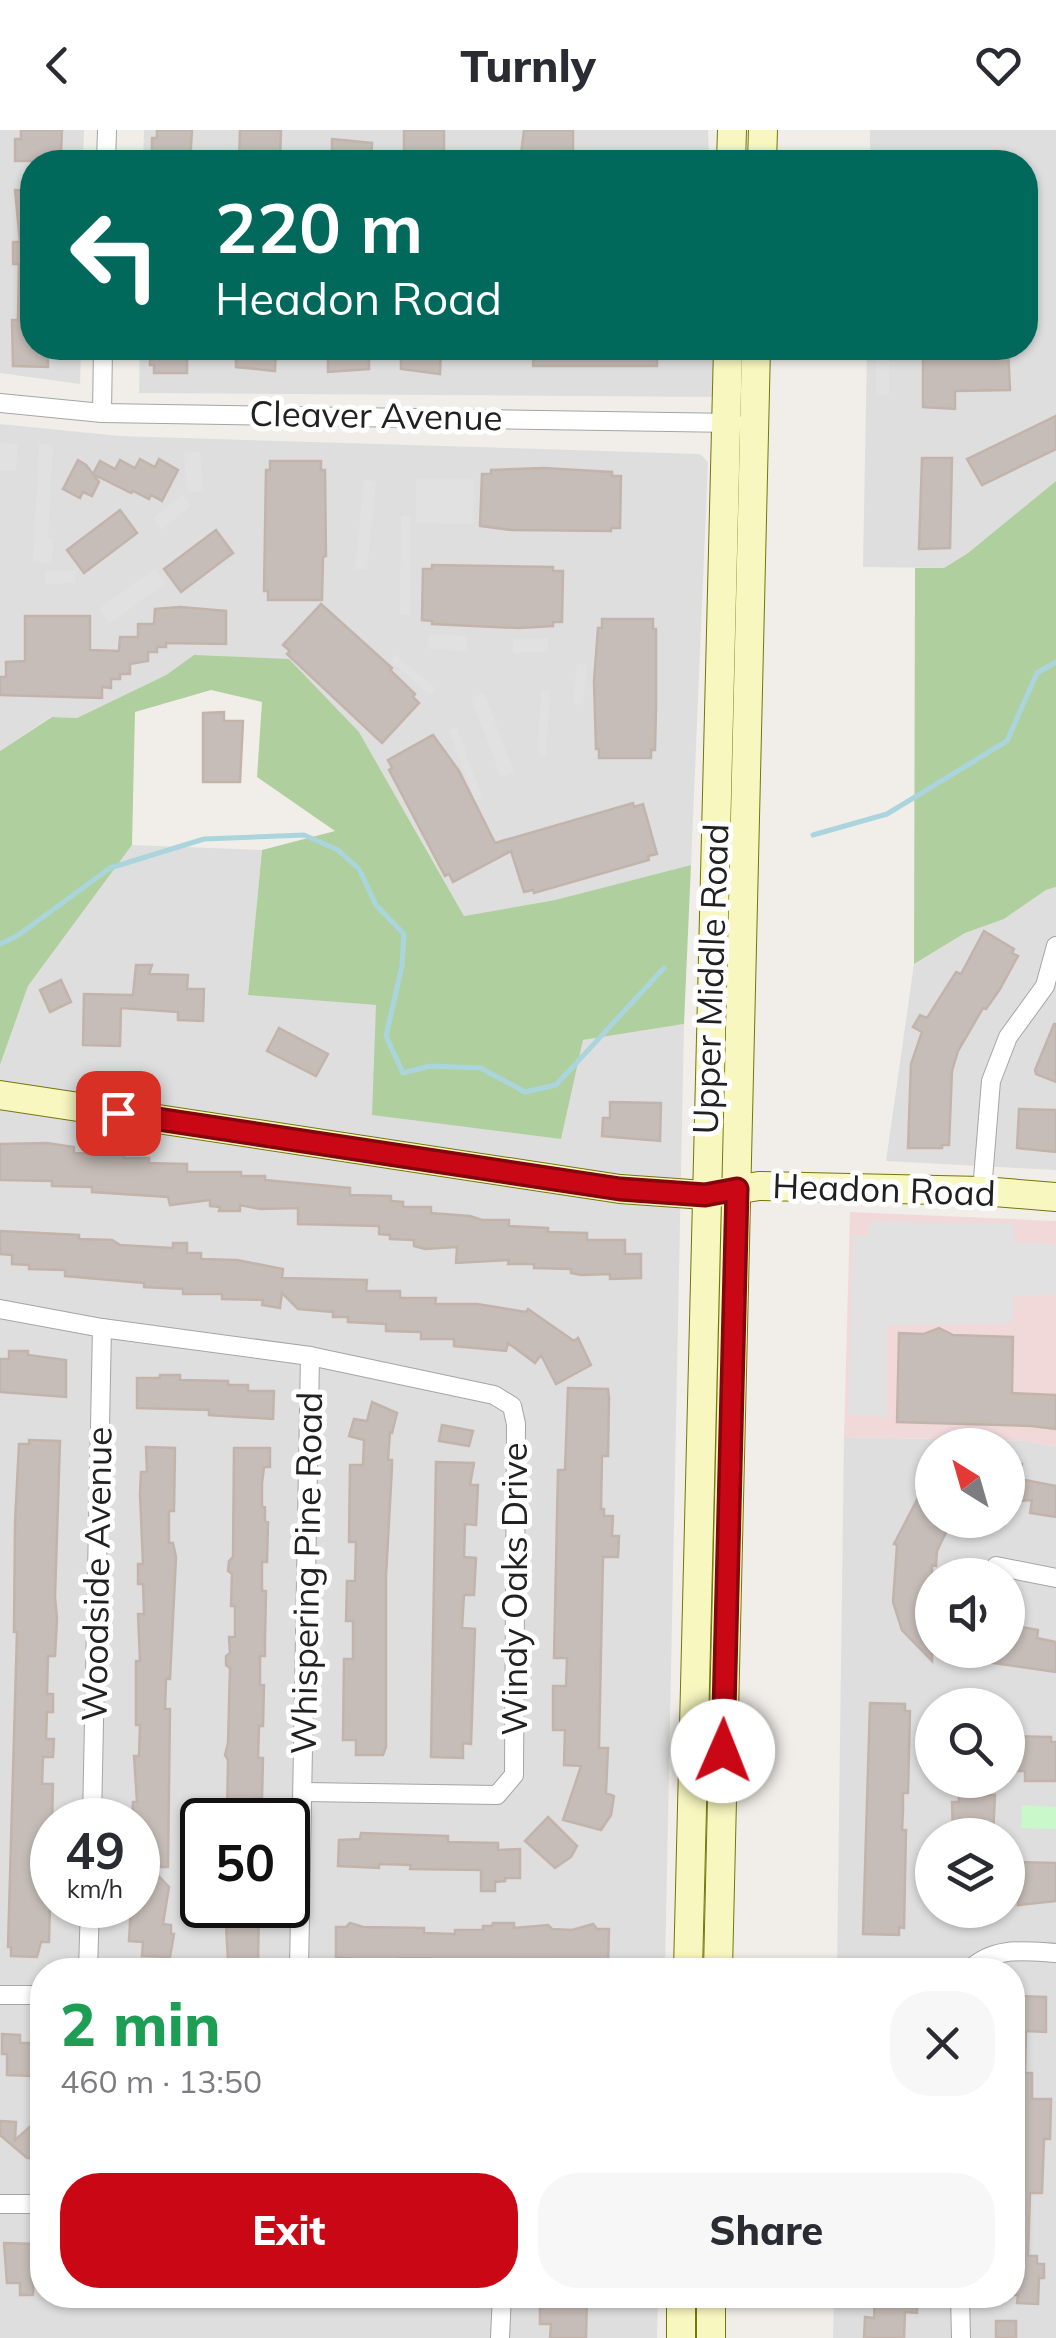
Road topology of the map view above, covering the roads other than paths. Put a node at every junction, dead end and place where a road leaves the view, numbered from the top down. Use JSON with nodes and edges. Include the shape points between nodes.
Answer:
{"nodes":[{"id":1,"x":103,"y":360,"type":"edge"},
{"id":2,"x":730,"y":360,"type":"edge"},
{"id":3,"x":753,"y":360,"type":"edge"},
{"id":4,"x":0,"y":404,"type":"edge"},
{"id":5,"x":102,"y":413,"type":"junction"},
{"id":6,"x":740,"y":423,"type":"junction"},
{"id":7,"x":1056,"y":946,"type":"edge"},
{"id":8,"x":0,"y":1096,"type":"edge"},
{"id":9,"x":737,"y":1189,"type":"junction"},
{"id":10,"x":982,"y":1191,"type":"junction"},
{"id":11,"x":705,"y":1195,"type":"junction"},
{"id":12,"x":1056,"y":1198,"type":"edge"},
{"id":13,"x":0,"y":1309,"type":"edge"},
{"id":14,"x":102,"y":1328,"type":"junction"},
{"id":15,"x":310,"y":1356,"type":"junction"},
{"id":16,"x":1025,"y":1572,"type":"edge"},
{"id":17,"x":1056,"y":1578,"type":"edge"},
{"id":18,"x":304,"y":1792,"type":"junction"},
{"id":19,"x":92,"y":1798,"type":"edge"},
{"id":20,"x":89,"y":1928,"type":"edge"},
{"id":21,"x":1056,"y":1953,"type":"edge"},
{"id":22,"x":88,"y":1958,"type":"edge"},
{"id":23,"x":299,"y":1958,"type":"edge"},
{"id":24,"x":688,"y":1958,"type":"edge"},
{"id":25,"x":718,"y":1958,"type":"edge"},
{"id":26,"x":982,"y":1958,"type":"edge"},
{"id":27,"x":0,"y":1995,"type":"edge"},
{"id":28,"x":30,"y":1995,"type":"edge"},
{"id":29,"x":0,"y":2204,"type":"edge"},
{"id":30,"x":30,"y":2204,"type":"edge"},
{"id":31,"x":501,"y":2308,"type":"edge"},
{"id":32,"x":682,"y":2308,"type":"edge"},
{"id":33,"x":712,"y":2308,"type":"edge"},
{"id":34,"x":960,"y":2308,"type":"edge"},
{"id":35,"x":500,"y":2338,"type":"edge"},
{"id":36,"x":681,"y":2338,"type":"edge"},
{"id":37,"x":711,"y":2338,"type":"edge"},
{"id":38,"x":961,"y":2338,"type":"edge"}],
"edges":[{"from":1,"to":5,"type":"street"},
{"from":2,"to":6,"type":"main road","name":"Upper Middle Road"},
{"from":3,"to":6,"type":"main road","name":"Upper Middle Road"},
{"from":4,"to":5,"type":"street","name":"Cleaver Avenue"},
{"from":5,"to":6,"type":"street","name":"Cleaver Avenue"},
{"from":6,"to":9,"type":"main road","name":"Upper Middle Road"},
{"from":6,"to":11,"type":"main road","name":"Upper Middle Road"},
{"from":7,"to":10,"type":"street","via":[[1045,986],[1008,1036],[991,1081]]},
{"from":8,"to":11,"type":"main road","name":"Headon Road","via":[[620,1189]]},
{"from":9,"to":10,"type":"main road","name":"Headon Road"},
{"from":9,"to":11,"type":"main road","name":"Headon Road"},
{"from":9,"to":25,"type":"main road","name":"Upper Middle Road"},
{"from":10,"to":12,"type":"main road","name":"Headon Road"},
{"from":11,"to":24,"type":"main road","name":"Upper Middle Road"},
{"from":13,"to":14,"type":"street","name":"Windy Oaks Drive"},
{"from":14,"to":15,"type":"street","name":"Windy Oaks Drive"},
{"from":14,"to":19,"type":"street","name":"Woodside Avenue"},
{"from":15,"to":18,"type":"street","name":"Whispering Pine Road"},
{"from":15,"to":18,"type":"street","name":"Windy Oaks Drive","via":[[494,1396],[512,1406],[514,1775],[497,1795]]},
{"from":16,"to":17,"type":"street"},
{"from":18,"to":23,"type":"street","name":"Whispering Pine Road"},
{"from":20,"to":22,"type":"street"},
{"from":21,"to":26,"type":"street","via":[[1008,1950]]},
{"from":27,"to":28,"type":"street"},
{"from":29,"to":30,"type":"street"},
{"from":31,"to":35,"type":"street"},
{"from":32,"to":36,"type":"main road"},
{"from":33,"to":37,"type":"main road"},
{"from":34,"to":38,"type":"street"}]}
